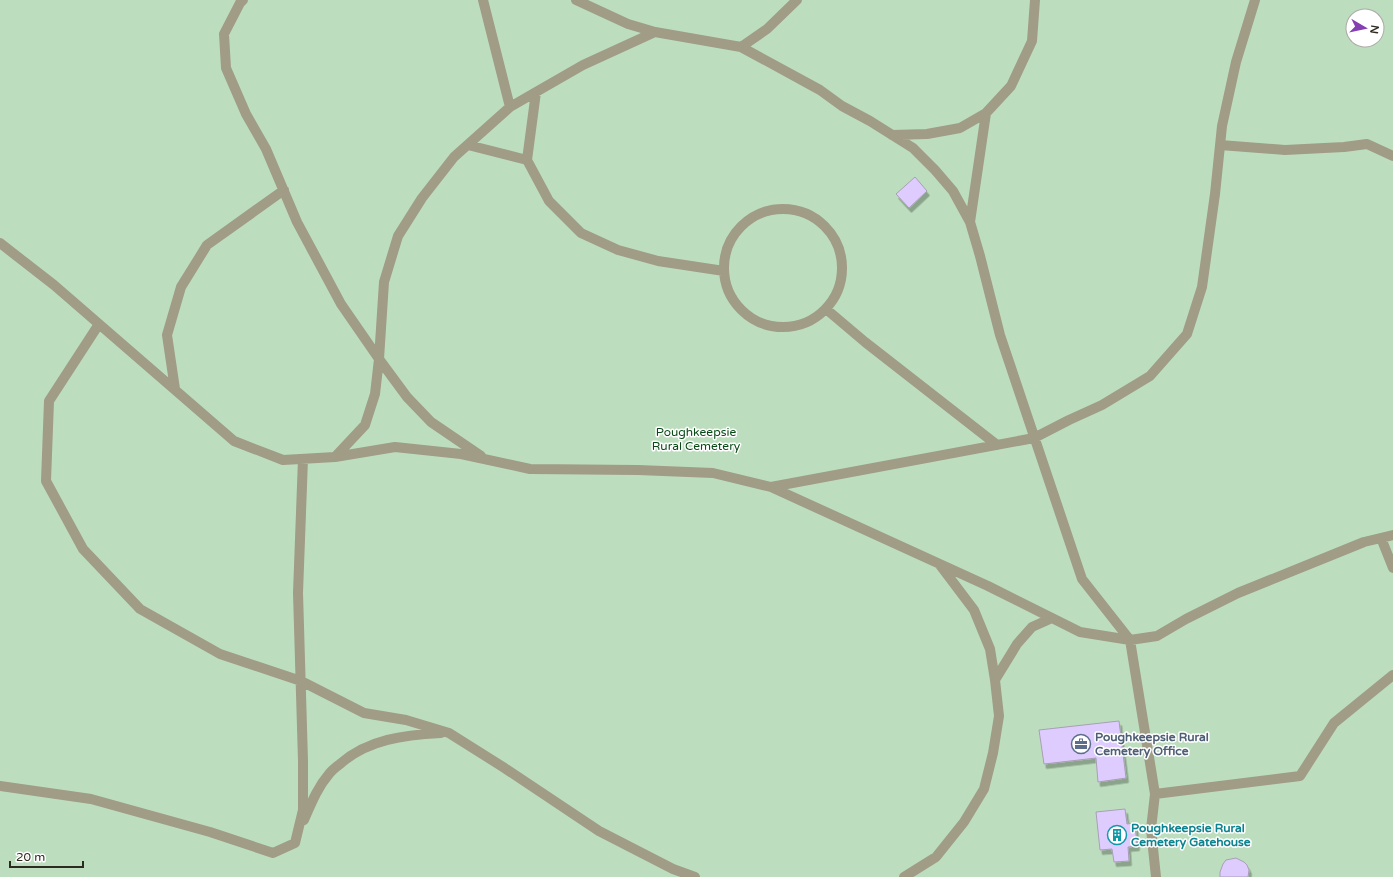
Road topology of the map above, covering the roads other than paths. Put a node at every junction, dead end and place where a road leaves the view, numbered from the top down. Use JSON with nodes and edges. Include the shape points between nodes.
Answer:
{"nodes":[{"id":1,"x":243,"y":0,"type":"edge"},
{"id":2,"x":483,"y":0,"type":"edge"},
{"id":3,"x":576,"y":0,"type":"edge"},
{"id":4,"x":797,"y":0,"type":"edge"},
{"id":5,"x":1035,"y":0,"type":"edge"},
{"id":6,"x":1255,"y":0,"type":"edge"},
{"id":7,"x":656,"y":32,"type":"junction"},
{"id":8,"x":742,"y":47,"type":"junction"},
{"id":9,"x":536,"y":92,"type":"junction"},
{"id":10,"x":510,"y":107,"type":"junction"},
{"id":11,"x":986,"y":113,"type":"junction"},
{"id":12,"x":892,"y":136,"type":"junction"},
{"id":13,"x":468,"y":145,"type":"junction"},
{"id":14,"x":1220,"y":145,"type":"junction"},
{"id":15,"x":1393,"y":156,"type":"edge"},
{"id":16,"x":527,"y":160,"type":"junction"},
{"id":17,"x":284,"y":190,"type":"junction"},
{"id":18,"x":970,"y":222,"type":"junction"},
{"id":19,"x":0,"y":243,"type":"edge"},
{"id":20,"x":724,"y":271,"type":"junction"},
{"id":21,"x":826,"y":309,"type":"junction"},
{"id":22,"x":99,"y":324,"type":"junction"},
{"id":23,"x":379,"y":359,"type":"junction"},
{"id":24,"x":175,"y":389,"type":"junction"},
{"id":25,"x":1034,"y":438,"type":"junction"},
{"id":26,"x":997,"y":445,"type":"junction"},
{"id":27,"x":335,"y":457,"type":"junction"},
{"id":28,"x":303,"y":459,"type":"junction"},
{"id":29,"x":486,"y":460,"type":"junction"},
{"id":30,"x":771,"y":488,"type":"junction"},
{"id":31,"x":1393,"y":535,"type":"edge"},
{"id":32,"x":1381,"y":538,"type":"junction"},
{"id":33,"x":940,"y":564,"type":"junction"},
{"id":34,"x":1393,"y":568,"type":"edge"},
{"id":35,"x":1052,"y":618,"type":"junction"},
{"id":36,"x":1130,"y":640,"type":"junction"},
{"id":37,"x":1393,"y":674,"type":"edge"},
{"id":38,"x":996,"y":680,"type":"junction"},
{"id":39,"x":301,"y":681,"type":"junction"},
{"id":40,"x":449,"y":733,"type":"junction"},
{"id":41,"x":0,"y":786,"type":"edge"},
{"id":42,"x":1155,"y":794,"type":"junction"},
{"id":43,"x":295,"y":843,"type":"junction"},
{"id":44,"x":695,"y":877,"type":"edge"},
{"id":45,"x":904,"y":877,"type":"edge"},
{"id":46,"x":1156,"y":877,"type":"edge"}],
"edges":[{"from":1,"to":17,"type":"lane","via":[[224,34],[226,68]]},
{"from":2,"to":10,"type":"lane"},
{"from":3,"to":7,"type":"lane","via":[[628,24]]},
{"from":4,"to":8,"type":"lane","via":[[767,29]]},
{"from":5,"to":11,"type":"lane","via":[[1032,41],[1011,86]]},
{"from":6,"to":14,"type":"lane","via":[[1236,62]]},
{"from":7,"to":8,"type":"lane"},
{"from":7,"to":9,"type":"lane","via":[[583,65]]},
{"from":8,"to":12,"type":"lane","via":[[820,90]]},
{"from":9,"to":10,"type":"lane"},
{"from":9,"to":16,"type":"lane"},
{"from":10,"to":13,"type":"lane"},
{"from":11,"to":12,"type":"lane","via":[[960,128],[927,134]]},
{"from":11,"to":18,"type":"lane"},
{"from":12,"to":18,"type":"lane","via":[[913,148],[935,170],[952,191]]},
{"from":13,"to":16,"type":"lane"},
{"from":13,"to":23,"type":"lane","via":[[454,157],[422,198],[398,236],[384,282]]},
{"from":14,"to":15,"type":"lane","via":[[1285,150],[1367,144]]},
{"from":14,"to":25,"type":"lane","via":[[1202,287],[1187,334],[1150,376],[1102,405]]},
{"from":16,"to":20,"type":"lane","via":[[549,201],[581,233],[618,250],[658,261]]},
{"from":17,"to":23,"type":"lane","via":[[297,222],[341,304]]},
{"from":17,"to":24,"type":"lane","via":[[206,245],[182,287],[167,335]]},
{"from":18,"to":25,"type":"lane","via":[[1000,335]]},
{"from":19,"to":22,"type":"lane"},
{"from":20,"to":21,"type":"lane","via":[[728,291],[738,307],[754,320],[772,326],[792,327],[810,321]]},
{"from":20,"to":21,"type":"lane","via":[[726,252],[734,234],[747,220],[765,211],[784,208],[804,211],[821,221],[834,236],[841,254],[842,274],[837,293]]},
{"from":21,"to":26,"type":"lane"},
{"from":22,"to":24,"type":"lane"},
{"from":22,"to":39,"type":"lane","via":[[49,401],[46,481],[83,549],[140,609],[220,654]]},
{"from":23,"to":27,"type":"lane","via":[[375,394],[365,425]]},
{"from":23,"to":29,"type":"lane","via":[[407,397],[432,422]]},
{"from":24,"to":28,"type":"lane","via":[[234,441],[283,460]]},
{"from":25,"to":26,"type":"lane"},
{"from":25,"to":36,"type":"lane","via":[[1082,579]]},
{"from":26,"to":30,"type":"lane"},
{"from":27,"to":28,"type":"lane"},
{"from":27,"to":29,"type":"lane","via":[[395,447],[461,454]]},
{"from":28,"to":39,"type":"lane","via":[[298,593]]},
{"from":29,"to":30,"type":"lane","via":[[530,469],[713,473]]},
{"from":30,"to":33,"type":"lane"},
{"from":31,"to":32,"type":"lane"},
{"from":32,"to":34,"type":"lane"},
{"from":32,"to":36,"type":"lane","via":[[1364,542],[1238,593],[1157,636]]},
{"from":33,"to":35,"type":"lane"},
{"from":33,"to":38,"type":"lane","via":[[974,610],[990,649]]},
{"from":35,"to":36,"type":"lane","via":[[1080,632]]},
{"from":35,"to":38,"type":"lane","via":[[1032,627],[1017,644]]},
{"from":36,"to":42,"type":"lane"},
{"from":37,"to":42,"type":"lane","via":[[1334,723],[1300,776]]},
{"from":38,"to":45,"type":"lane","via":[[999,716],[984,789],[964,822],[936,857]]},
{"from":39,"to":40,"type":"lane","via":[[364,713],[406,720]]},
{"from":39,"to":43,"type":"lane","via":[[303,810]]},
{"from":40,"to":43,"type":"lane","via":[[412,734],[381,741],[351,754],[329,773],[315,794]]},
{"from":40,"to":44,"type":"lane","via":[[599,831],[674,870]]},
{"from":41,"to":43,"type":"lane","via":[[91,799],[210,832],[273,853]]},
{"from":42,"to":46,"type":"lane","via":[[1151,829]]}]}
